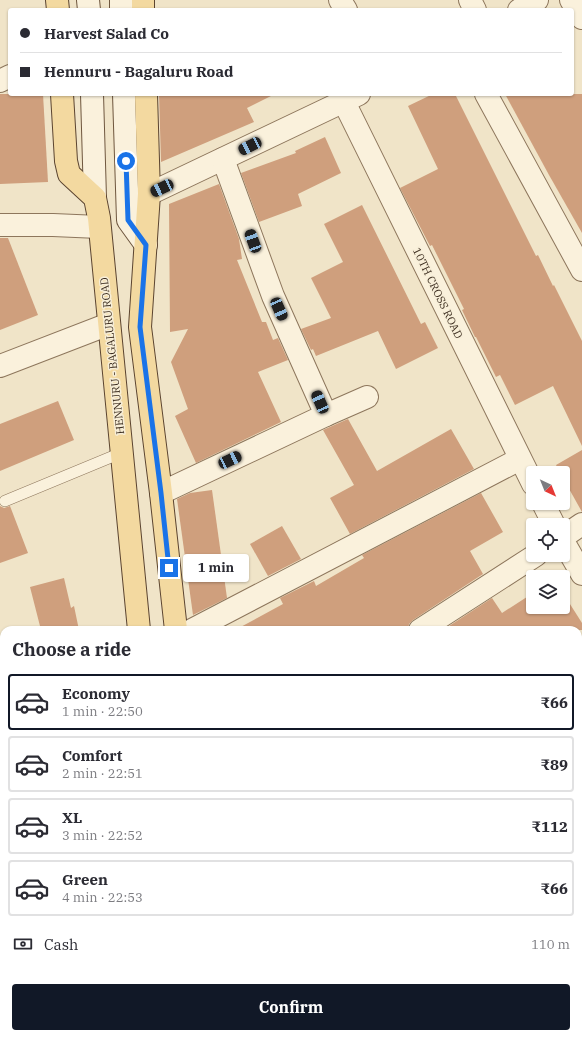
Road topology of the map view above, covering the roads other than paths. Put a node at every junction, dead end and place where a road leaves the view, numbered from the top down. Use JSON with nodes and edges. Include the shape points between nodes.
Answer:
{"nodes":[{"id":1,"x":537,"y":0,"type":"edge"},
{"id":2,"x":571,"y":0,"type":"edge"},
{"id":3,"x":523,"y":8,"type":"edge"},
{"id":4,"x":582,"y":18,"type":"edge"},
{"id":5,"x":62,"y":96,"type":"edge"},
{"id":6,"x":92,"y":96,"type":"edge"},
{"id":7,"x":124,"y":96,"type":"edge"},
{"id":8,"x":146,"y":96,"type":"edge"},
{"id":9,"x":487,"y":96,"type":"edge"},
{"id":10,"x":351,"y":98,"type":"edge"},
{"id":11,"x":223,"y":159,"type":"junction"},
{"id":12,"x":150,"y":194,"type":"junction"},
{"id":13,"x":96,"y":198,"type":"junction"},
{"id":14,"x":0,"y":225,"type":"edge"},
{"id":15,"x":99,"y":227,"type":"junction"},
{"id":16,"x":146,"y":245,"type":"junction"},
{"id":17,"x":582,"y":270,"type":"edge"},
{"id":18,"x":109,"y":324,"type":"junction"},
{"id":19,"x":0,"y":366,"type":"edge"},
{"id":20,"x":367,"y":397,"type":"dead end"},
{"id":21,"x":326,"y":415,"type":"junction"},
{"id":22,"x":121,"y":453,"type":"junction"},
{"id":23,"x":520,"y":459,"type":"junction"},
{"id":24,"x":526,"y":471,"type":"edge"},
{"id":25,"x":161,"y":493,"type":"junction"},
{"id":26,"x":4,"y":501,"type":"dead end"},
{"id":27,"x":582,"y":524,"type":"edge"},
{"id":28,"x":570,"y":532,"type":"edge"},
{"id":29,"x":570,"y":553,"type":"edge"},
{"id":30,"x":526,"y":561,"type":"edge"},
{"id":31,"x":582,"y":574,"type":"edge"},
{"id":32,"x":137,"y":626,"type":"edge"},
{"id":33,"x":176,"y":626,"type":"edge"},
{"id":34,"x":200,"y":626,"type":"edge"},
{"id":35,"x":426,"y":626,"type":"edge"}],
"edges":[{"from":1,"to":3,"type":"street"},
{"from":2,"to":4,"type":"street"},
{"from":5,"to":13,"type":"main road","via":[[69,174]]},
{"from":6,"to":13,"type":"street"},
{"from":7,"to":16,"type":"street","via":[[128,220]]},
{"from":8,"to":12,"type":"main road"},
{"from":9,"to":17,"type":"street"},
{"from":10,"to":11,"type":"street"},
{"from":10,"to":23,"type":"street","name":"10TH CROSS ROAD"},
{"from":11,"to":12,"type":"street"},
{"from":11,"to":21,"type":"street","via":[[273,296]]},
{"from":12,"to":16,"type":"main road"},
{"from":13,"to":15,"type":"main road","name":"HENNURU - BAGALURU ROAD"},
{"from":14,"to":15,"type":"street"},
{"from":15,"to":18,"type":"main road","name":"HENNURU - BAGALURU ROAD"},
{"from":16,"to":25,"type":"main road","via":[[140,327]]},
{"from":18,"to":19,"type":"street"},
{"from":18,"to":22,"type":"main road","name":"HENNURU - BAGALURU ROAD"},
{"from":20,"to":21,"type":"street"},
{"from":21,"to":25,"type":"street"},
{"from":22,"to":26,"type":"lane"},
{"from":22,"to":32,"type":"main road","name":"HENNURU - BAGALURU ROAD"},
{"from":23,"to":24,"type":"street","name":"10TH CROSS ROAD"},
{"from":23,"to":34,"type":"street"},
{"from":25,"to":33,"type":"main road"},
{"from":27,"to":28,"type":"street"},
{"from":29,"to":31,"type":"street"},
{"from":30,"to":35,"type":"street"}]}
